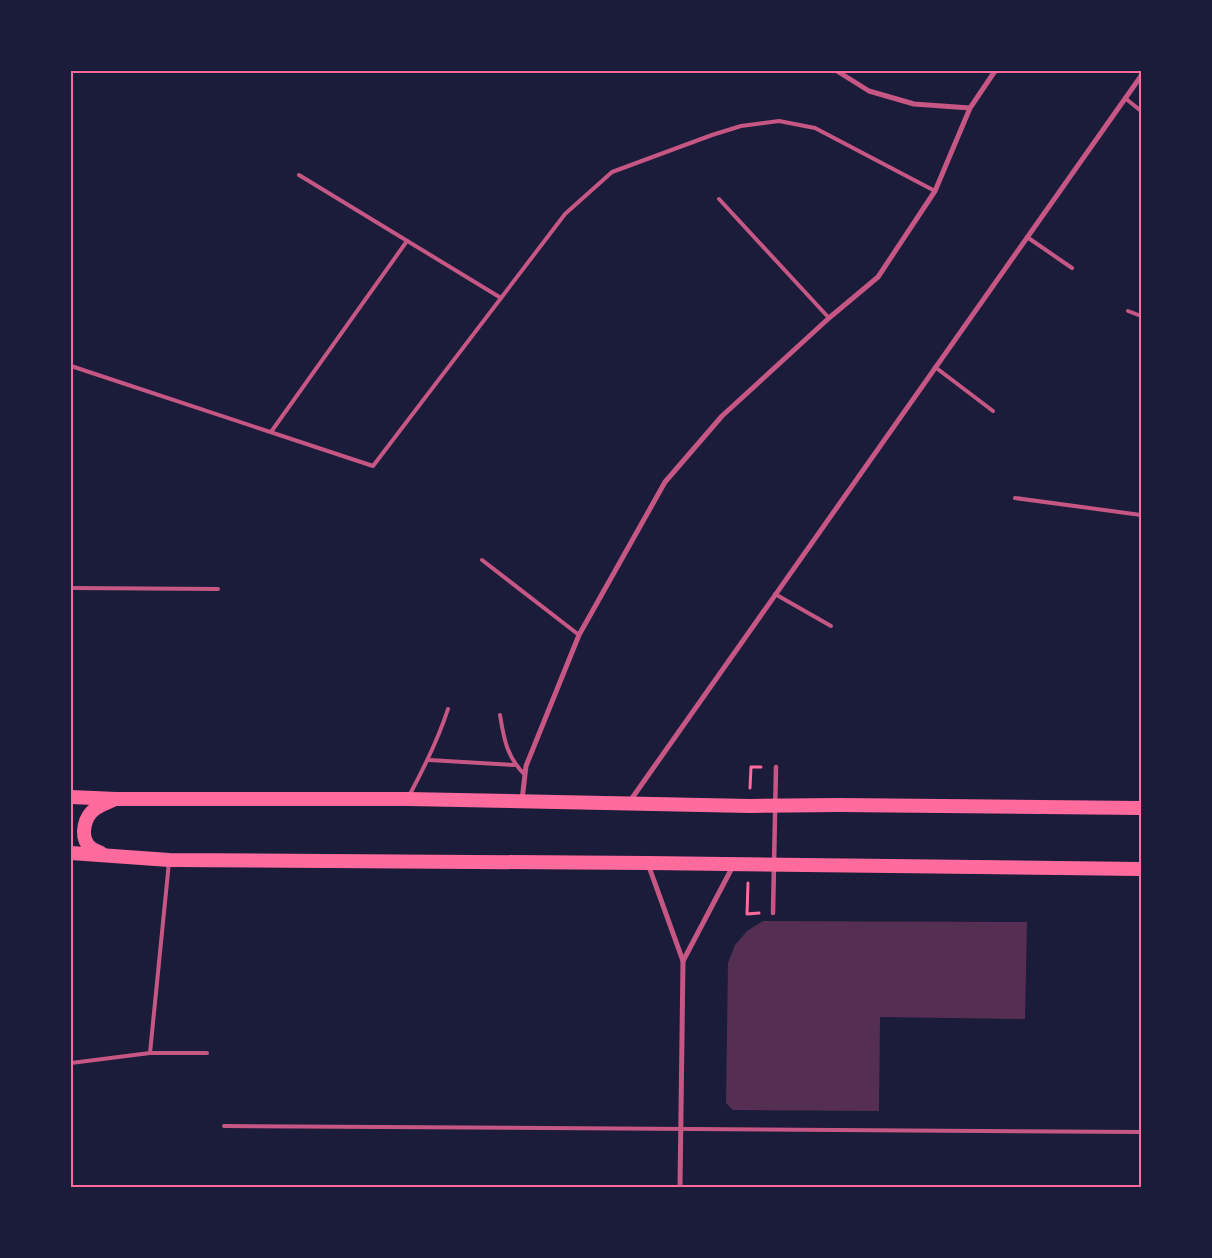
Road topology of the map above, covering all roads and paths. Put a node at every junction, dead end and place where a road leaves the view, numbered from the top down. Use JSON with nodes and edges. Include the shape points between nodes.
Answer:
{"nodes":[{"id":1,"x":837,"y":71,"type":"edge"},
{"id":2,"x":994,"y":71,"type":"edge"},
{"id":3,"x":1141,"y":76,"type":"edge"},
{"id":4,"x":1125,"y":98,"type":"junction"},
{"id":5,"x":970,"y":108,"type":"junction"},
{"id":6,"x":1141,"y":111,"type":"edge"},
{"id":7,"x":299,"y":175,"type":"dead end"},
{"id":8,"x":936,"y":191,"type":"junction"},
{"id":9,"x":720,"y":199,"type":"dead end"},
{"id":10,"x":1027,"y":237,"type":"junction"},
{"id":11,"x":407,"y":241,"type":"junction"},
{"id":12,"x":1072,"y":268,"type":"dead end"},
{"id":13,"x":501,"y":298,"type":"junction"},
{"id":14,"x":1128,"y":310,"type":"dead end"},
{"id":15,"x":1141,"y":316,"type":"edge"},
{"id":16,"x":828,"y":318,"type":"junction"},
{"id":17,"x":71,"y":366,"type":"edge"},
{"id":18,"x":935,"y":367,"type":"junction"},
{"id":19,"x":993,"y":411,"type":"dead end"},
{"id":20,"x":271,"y":432,"type":"junction"},
{"id":21,"x":1015,"y":498,"type":"dead end"},
{"id":22,"x":1141,"y":515,"type":"edge"},
{"id":23,"x":482,"y":560,"type":"dead end"},
{"id":24,"x":71,"y":588,"type":"edge"},
{"id":25,"x":218,"y":589,"type":"dead end"},
{"id":26,"x":775,"y":594,"type":"junction"},
{"id":27,"x":831,"y":626,"type":"dead end"},
{"id":28,"x":579,"y":634,"type":"junction"},
{"id":29,"x":448,"y":710,"type":"dead end"},
{"id":30,"x":500,"y":715,"type":"dead end"},
{"id":31,"x":428,"y":760,"type":"junction"},
{"id":32,"x":514,"y":765,"type":"junction"},
{"id":33,"x":776,"y":767,"type":"dead end"},
{"id":34,"x":525,"y":775,"type":"junction"},
{"id":35,"x":71,"y":797,"type":"edge"},
{"id":36,"x":116,"y":799,"type":"junction"},
{"id":37,"x":408,"y":799,"type":"junction"},
{"id":38,"x":521,"y":802,"type":"junction"},
{"id":39,"x":628,"y":803,"type":"junction"},
{"id":40,"x":1141,"y":808,"type":"edge"},
{"id":41,"x":71,"y":853,"type":"edge"},
{"id":42,"x":107,"y":855,"type":"junction"},
{"id":43,"x":169,"y":860,"type":"junction"},
{"id":44,"x":648,"y":863,"type":"junction"},
{"id":45,"x":734,"y":864,"type":"junction"},
{"id":46,"x":749,"y":864,"type":"junction"},
{"id":47,"x":1141,"y":869,"type":"edge"},
{"id":48,"x":773,"y":913,"type":"dead end"},
{"id":49,"x":747,"y":914,"type":"dead end"},
{"id":50,"x":683,"y":961,"type":"junction"},
{"id":51,"x":150,"y":1053,"type":"junction"},
{"id":52,"x":207,"y":1053,"type":"dead end"},
{"id":53,"x":71,"y":1062,"type":"edge"},
{"id":54,"x":224,"y":1126,"type":"dead end"},
{"id":55,"x":680,"y":1129,"type":"junction"},
{"id":56,"x":1141,"y":1132,"type":"edge"},
{"id":57,"x":680,"y":1187,"type":"edge"}],
"edges":[{"from":1,"to":5,"type":"street","via":[[869,90],[914,104]]},
{"from":2,"to":5,"type":"street"},
{"from":3,"to":4,"type":"street"},
{"from":4,"to":6,"type":"lane"},
{"from":4,"to":10,"type":"street"},
{"from":5,"to":8,"type":"street"},
{"from":7,"to":11,"type":"lane"},
{"from":8,"to":13,"type":"lane","via":[[815,128],[779,121],[741,126],[612,172],[565,214]]},
{"from":8,"to":16,"type":"street","via":[[878,277]]},
{"from":9,"to":16,"type":"lane"},
{"from":10,"to":12,"type":"lane"},
{"from":10,"to":18,"type":"street"},
{"from":11,"to":13,"type":"lane"},
{"from":11,"to":20,"type":"lane"},
{"from":13,"to":20,"type":"lane","via":[[372,466]]},
{"from":14,"to":15,"type":"lane"},
{"from":16,"to":28,"type":"street","via":[[722,416],[665,482]]},
{"from":17,"to":20,"type":"lane"},
{"from":18,"to":19,"type":"lane"},
{"from":18,"to":26,"type":"street"},
{"from":21,"to":22,"type":"lane"},
{"from":23,"to":28,"type":"lane"},
{"from":24,"to":25,"type":"lane"},
{"from":26,"to":27,"type":"lane"},
{"from":26,"to":39,"type":"street"},
{"from":28,"to":34,"type":"street"},
{"from":29,"to":31,"type":"lane"},
{"from":30,"to":32,"type":"lane","via":[[504,740]]},
{"from":31,"to":32,"type":"lane"},
{"from":31,"to":37,"type":"lane"},
{"from":32,"to":34,"type":"lane"},
{"from":33,"to":48,"type":"street"},
{"from":34,"to":38,"type":"street"},
{"from":35,"to":36,"type":"highway"},
{"from":36,"to":37,"type":"highway"},
{"from":36,"to":42,"type":"highway","via":[[95,809],[89,815],[84,830],[90,848]]},
{"from":37,"to":38,"type":"highway"},
{"from":38,"to":39,"type":"highway"},
{"from":39,"to":40,"type":"highway"},
{"from":41,"to":42,"type":"highway"},
{"from":42,"to":43,"type":"highway"},
{"from":43,"to":44,"type":"highway"},
{"from":43,"to":51,"type":"lane"},
{"from":44,"to":45,"type":"highway"},
{"from":44,"to":50,"type":"street"},
{"from":45,"to":46,"type":"highway"},
{"from":45,"to":50,"type":"street"},
{"from":46,"to":47,"type":"highway"},
{"from":46,"to":49,"type":"path"},
{"from":50,"to":55,"type":"street"},
{"from":51,"to":52,"type":"lane"},
{"from":51,"to":53,"type":"lane"},
{"from":54,"to":55,"type":"lane"},
{"from":55,"to":56,"type":"lane"},
{"from":55,"to":57,"type":"street"}]}
